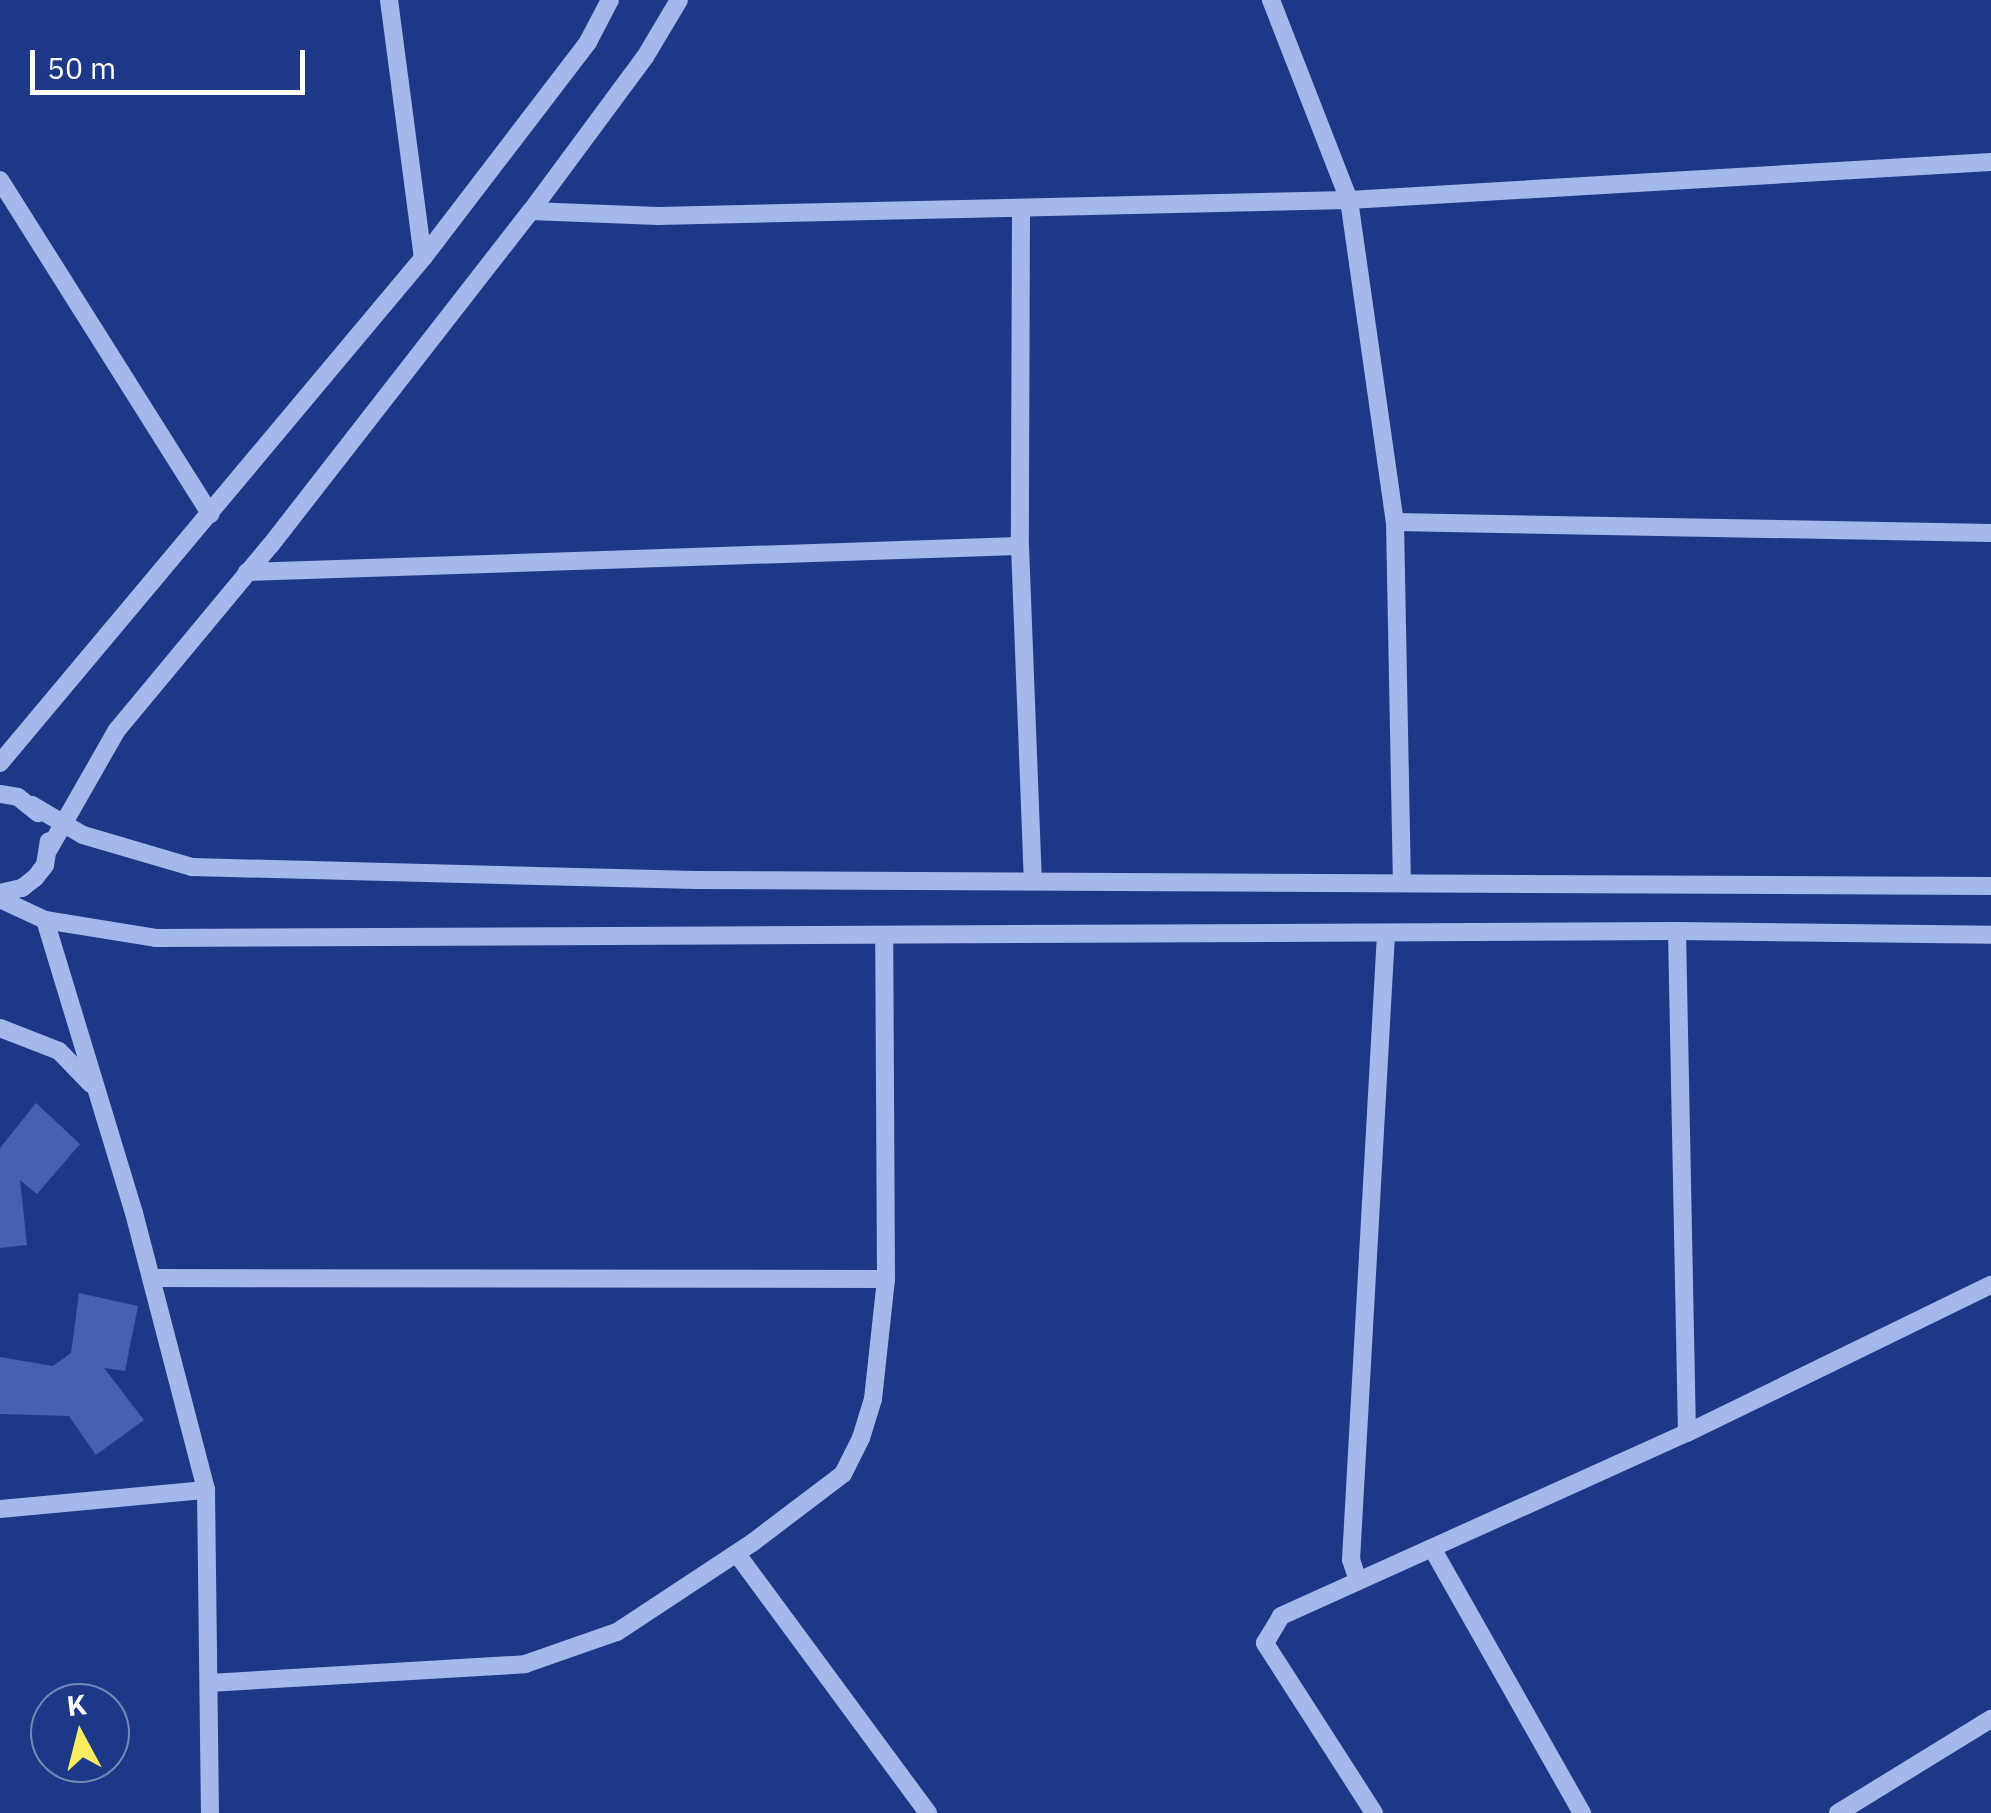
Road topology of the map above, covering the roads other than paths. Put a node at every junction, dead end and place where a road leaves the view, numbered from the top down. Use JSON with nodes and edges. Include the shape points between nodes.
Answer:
{"nodes":[{"id":1,"x":390,"y":0,"type":"edge"},
{"id":2,"x":610,"y":0,"type":"edge"},
{"id":3,"x":679,"y":0,"type":"edge"},
{"id":4,"x":1271,"y":0,"type":"edge"},
{"id":5,"x":1991,"y":162,"type":"edge"},
{"id":6,"x":0,"y":180,"type":"edge"},
{"id":7,"x":1349,"y":200,"type":"junction"},
{"id":8,"x":1022,"y":208,"type":"junction"},
{"id":9,"x":531,"y":211,"type":"junction"},
{"id":10,"x":423,"y":258,"type":"junction"},
{"id":11,"x":210,"y":514,"type":"junction"},
{"id":12,"x":1395,"y":522,"type":"junction"},
{"id":13,"x":1991,"y":533,"type":"edge"},
{"id":14,"x":1020,"y":546,"type":"junction"},
{"id":15,"x":247,"y":572,"type":"junction"},
{"id":16,"x":0,"y":763,"type":"edge"},
{"id":17,"x":12,"y":796,"type":"edge"},
{"id":18,"x":63,"y":823,"type":"junction"},
{"id":19,"x":49,"y":849,"type":"junction"},
{"id":20,"x":1033,"y":881,"type":"junction"},
{"id":21,"x":1402,"y":883,"type":"junction"},
{"id":22,"x":1991,"y":886,"type":"edge"},
{"id":23,"x":2,"y":901,"type":"edge"},
{"id":24,"x":45,"y":920,"type":"junction"},
{"id":25,"x":1677,"y":932,"type":"junction"},
{"id":26,"x":1386,"y":933,"type":"junction"},
{"id":27,"x":1991,"y":936,"type":"edge"},
{"id":28,"x":884,"y":938,"type":"junction"},
{"id":29,"x":0,"y":1028,"type":"edge"},
{"id":30,"x":98,"y":1094,"type":"junction"},
{"id":31,"x":152,"y":1278,"type":"junction"},
{"id":32,"x":886,"y":1279,"type":"junction"},
{"id":33,"x":1991,"y":1286,"type":"edge"},
{"id":34,"x":1687,"y":1434,"type":"junction"},
{"id":35,"x":206,"y":1490,"type":"junction"},
{"id":36,"x":0,"y":1509,"type":"edge"},
{"id":37,"x":1432,"y":1548,"type":"junction"},
{"id":38,"x":736,"y":1554,"type":"junction"},
{"id":39,"x":1358,"y":1581,"type":"junction"},
{"id":40,"x":209,"y":1683,"type":"junction"},
{"id":41,"x":1991,"y":1718,"type":"edge"},
{"id":42,"x":210,"y":1813,"type":"edge"},
{"id":43,"x":928,"y":1813,"type":"edge"},
{"id":44,"x":1374,"y":1813,"type":"edge"},
{"id":45,"x":1582,"y":1813,"type":"edge"},
{"id":46,"x":1838,"y":1813,"type":"edge"}],
"edges":[{"from":1,"to":10,"type":"street"},
{"from":2,"to":10,"type":"street","via":[[588,42]]},
{"from":3,"to":9,"type":"street"},
{"from":4,"to":7,"type":"street"},
{"from":5,"to":7,"type":"street"},
{"from":6,"to":11,"type":"street"},
{"from":7,"to":8,"type":"street"},
{"from":7,"to":12,"type":"street"},
{"from":8,"to":9,"type":"street","via":[[658,216]]},
{"from":8,"to":14,"type":"street"},
{"from":9,"to":15,"type":"street"},
{"from":10,"to":11,"type":"street"},
{"from":11,"to":16,"type":"street"},
{"from":12,"to":13,"type":"street"},
{"from":12,"to":21,"type":"street"},
{"from":14,"to":15,"type":"street"},
{"from":14,"to":20,"type":"street"},
{"from":15,"to":18,"type":"street","via":[[117,730]]},
{"from":17,"to":18,"type":"street"},
{"from":17,"to":19,"type":"street","via":[[48,833]]},
{"from":18,"to":19,"type":"street"},
{"from":18,"to":20,"type":"street","via":[[134,853],[192,867]]},
{"from":19,"to":23,"type":"street","via":[[35,878]]},
{"from":20,"to":21,"type":"street"},
{"from":21,"to":22,"type":"street"},
{"from":23,"to":24,"type":"street"},
{"from":24,"to":28,"type":"street","via":[[156,938]]},
{"from":24,"to":30,"type":"street"},
{"from":25,"to":26,"type":"street"},
{"from":25,"to":27,"type":"street"},
{"from":25,"to":34,"type":"street"},
{"from":26,"to":28,"type":"street"},
{"from":26,"to":39,"type":"street","via":[[1351,1560]]},
{"from":28,"to":32,"type":"street"},
{"from":29,"to":30,"type":"street","via":[[58,1051]]},
{"from":30,"to":31,"type":"street"},
{"from":31,"to":32,"type":"street"},
{"from":31,"to":35,"type":"street"},
{"from":32,"to":38,"type":"street","via":[[873,1399],[843,1474]]},
{"from":33,"to":34,"type":"street"},
{"from":34,"to":37,"type":"street"},
{"from":35,"to":36,"type":"street"},
{"from":35,"to":40,"type":"street"},
{"from":37,"to":39,"type":"street"},
{"from":37,"to":45,"type":"street"},
{"from":38,"to":40,"type":"street","via":[[618,1632],[525,1664]]},
{"from":38,"to":43,"type":"street"},
{"from":39,"to":44,"type":"street","via":[[1281,1616],[1265,1642]]},
{"from":40,"to":42,"type":"street"},
{"from":41,"to":46,"type":"street"}]}
